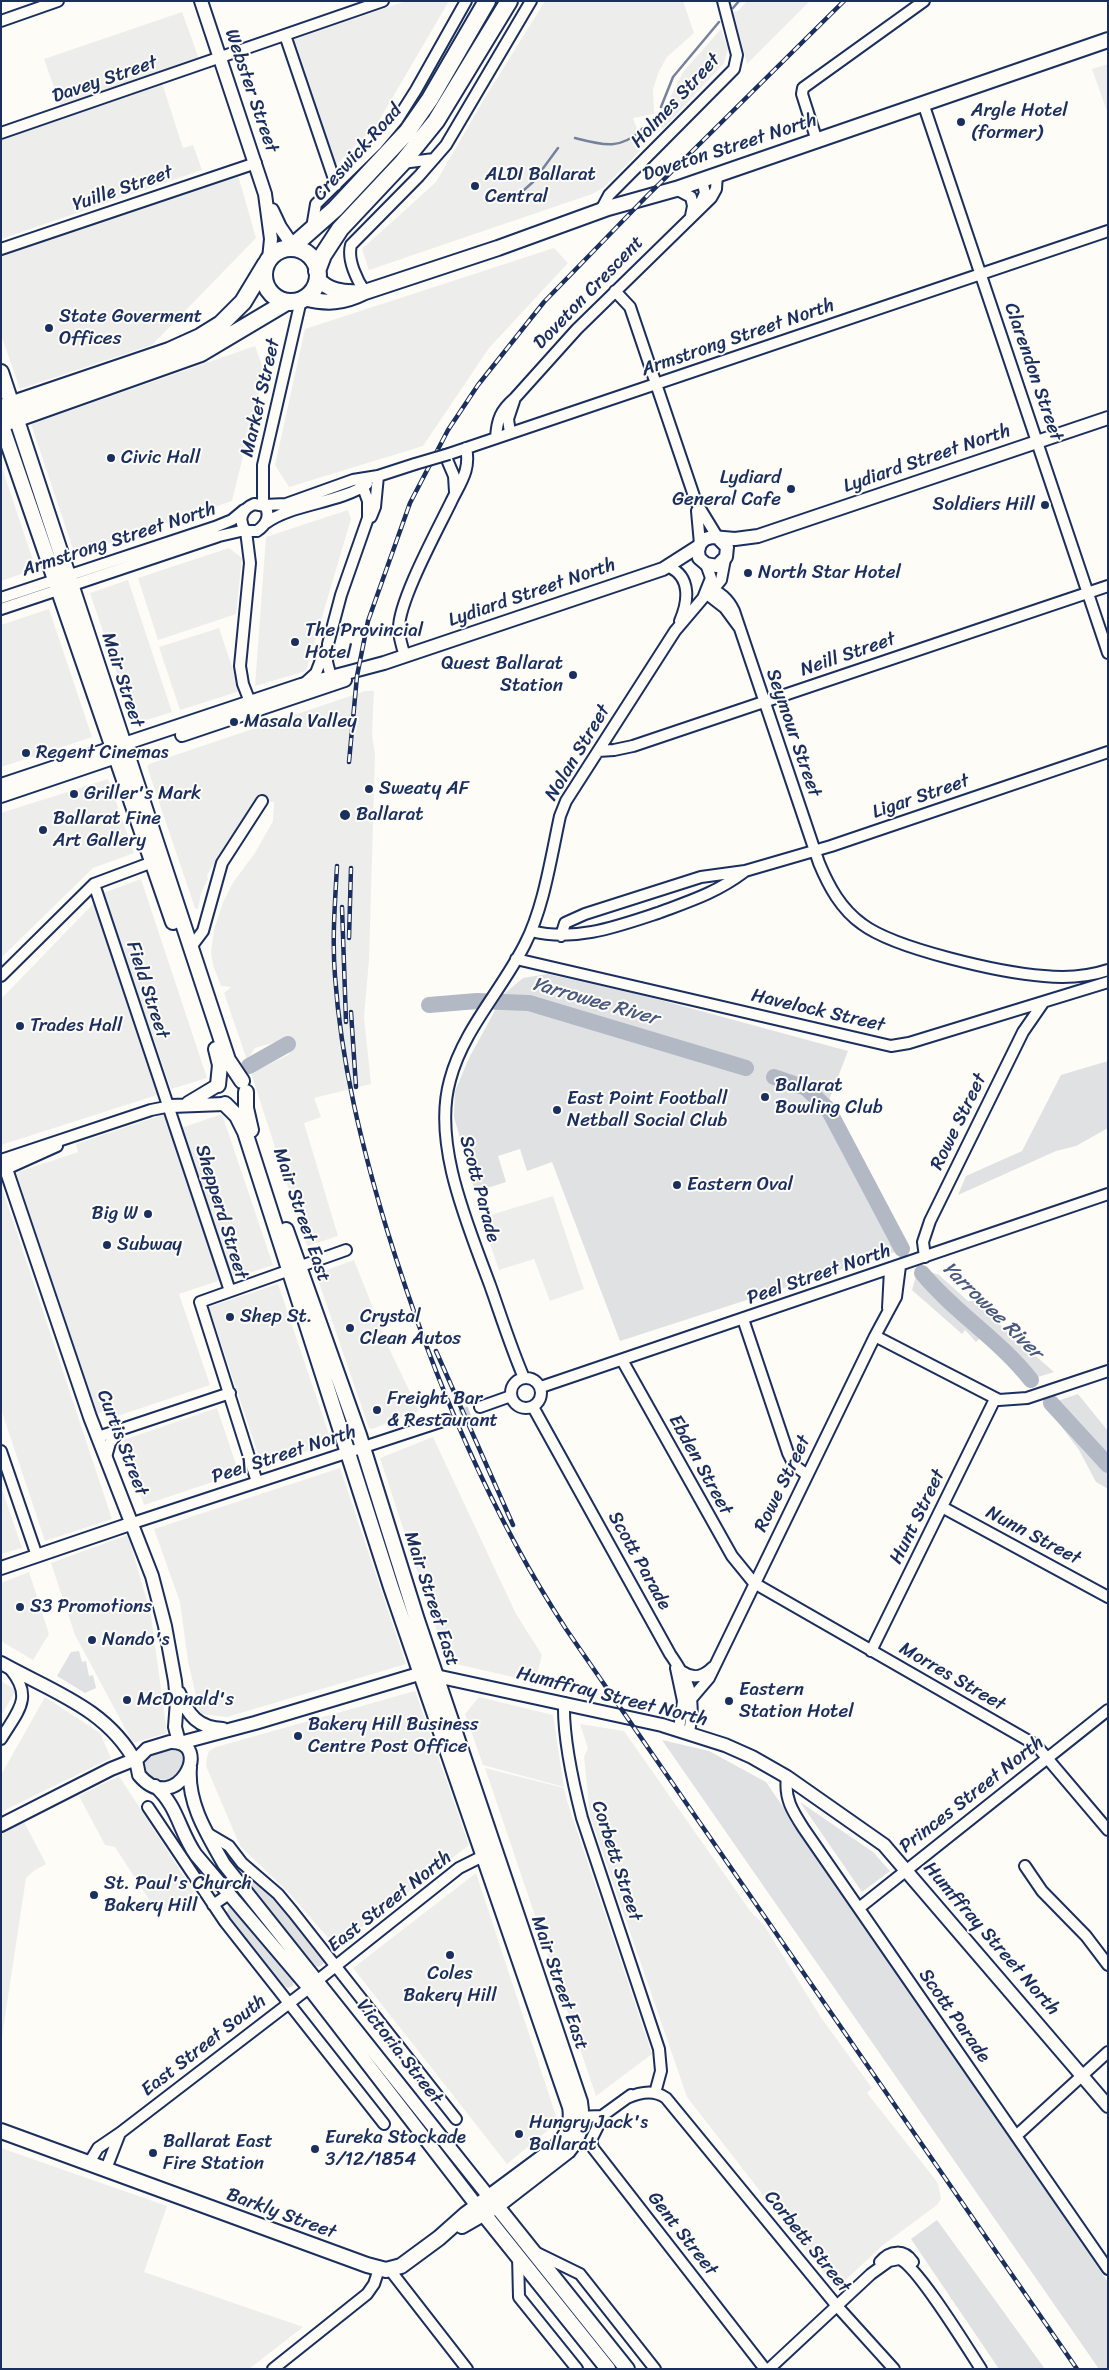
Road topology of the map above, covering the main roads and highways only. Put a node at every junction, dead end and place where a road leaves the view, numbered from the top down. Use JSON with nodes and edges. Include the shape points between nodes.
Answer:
{"nodes":[{"id":1,"x":487,"y":1,"type":"edge"},
{"id":2,"x":509,"y":1,"type":"edge"},
{"id":3,"x":1108,"y":40,"type":"edge"},
{"id":4,"x":436,"y":121,"type":"junction"},
{"id":5,"x":407,"y":132,"type":"junction"},
{"id":6,"x":293,"y":246,"type":"junction"},
{"id":7,"x":267,"y":262,"type":"junction"},
{"id":8,"x":317,"y":275,"type":"junction"},
{"id":9,"x":365,"y":292,"type":"junction"},
{"id":10,"x":297,"y":300,"type":"junction"},
{"id":11,"x":1,"y":372,"type":"edge"},
{"id":12,"x":10,"y":410,"type":"edge"},
{"id":13,"x":1,"y":423,"type":"edge"},
{"id":14,"x":119,"y":751,"type":"junction"},
{"id":15,"x":157,"y":860,"type":"junction"},
{"id":16,"x":218,"y":1085,"type":"junction"},
{"id":17,"x":244,"y":1087,"type":"junction"},
{"id":18,"x":225,"y":1104,"type":"junction"},
{"id":19,"x":293,"y":1268,"type":"junction"},
{"id":20,"x":429,"y":1674,"type":"junction"},
{"id":21,"x":576,"y":2117,"type":"junction"},
{"id":22,"x":1,"y":2131,"type":"edge"},
{"id":23,"x":493,"y":2201,"type":"junction"},
{"id":24,"x":481,"y":2210,"type":"junction"},
{"id":25,"x":608,"y":2369,"type":"edge"},
{"id":26,"x":627,"y":2369,"type":"edge"}],
"edges":[{"from":1,"to":5,"type":"highway","name":"Creswick Road"},
{"from":2,"to":4,"type":"highway","name":"Creswick Road"},
{"from":3,"to":9,"type":"main road","name":"Doveton Street North","via":[[718,175],[601,210]]},
{"from":4,"to":5,"type":"highway"},
{"from":4,"to":8,"type":"highway","name":"Creswick Road","via":[[333,239],[320,261]]},
{"from":5,"to":6,"type":"highway","name":"Creswick Road","via":[[312,232]]},
{"from":6,"to":7,"type":"highway","via":[[282,249]]},
{"from":6,"to":8,"type":"highway","via":[[309,253]]},
{"from":7,"to":10,"type":"highway","via":[[264,277],[273,297]]},
{"from":7,"to":12,"type":"highway","via":[[243,302],[221,324],[200,337]]},
{"from":8,"to":9,"type":"main road","name":"Doveton Street North","via":[[321,283],[336,291]]},
{"from":8,"to":10,"type":"highway","via":[[313,290]]},
{"from":9,"to":10,"type":"main road","name":"Doveton Street North","via":[[337,303]]},
{"from":10,"to":12,"type":"highway","via":[[201,353]]},
{"from":11,"to":12,"type":"main road","name":"Mair Street"},
{"from":12,"to":13,"type":"highway"},
{"from":12,"to":14,"type":"main road","name":"Mair Street","via":[[70,581]]},
{"from":13,"to":14,"type":"main road","name":"Mair Street","via":[[56,585]]},
{"from":14,"to":15,"type":"main road","name":"Mair Street"},
{"from":15,"to":16,"type":"main road","name":"Mair Street","via":[[219,1058]]},
{"from":15,"to":17,"type":"main road","name":"Mair Street","via":[[191,947],[228,1060]]},
{"from":16,"to":17,"type":"main road","via":[[229,1076]]},
{"from":16,"to":18,"type":"main road","via":[[217,1094]]},
{"from":17,"to":18,"type":"main road","via":[[239,1104]]},
{"from":17,"to":19,"type":"main road","name":"Mair Street East","via":[[251,1129]]},
{"from":18,"to":19,"type":"main road","name":"Mair Street East","via":[[243,1126]]},
{"from":19,"to":20,"type":"main road","name":"Mair Street East","via":[[362,1447]]},
{"from":19,"to":20,"type":"main road","name":"Mair Street East","via":[[391,1587]]},
{"from":20,"to":21,"type":"main road","name":"Mair Street East","via":[[485,1855]]},
{"from":20,"to":21,"type":"main road","name":"Mair Street East","via":[[579,2096]]},
{"from":21,"to":23,"type":"main road","via":[[560,2144]]},
{"from":22,"to":24,"type":"main road","name":"Barkly Street","via":[[384,2270],[405,2264]]},
{"from":23,"to":24,"type":"main road"},
{"from":23,"to":26,"type":"main road","name":"Victoria Street"},
{"from":24,"to":25,"type":"main road","name":"Victoria Street"}]}
